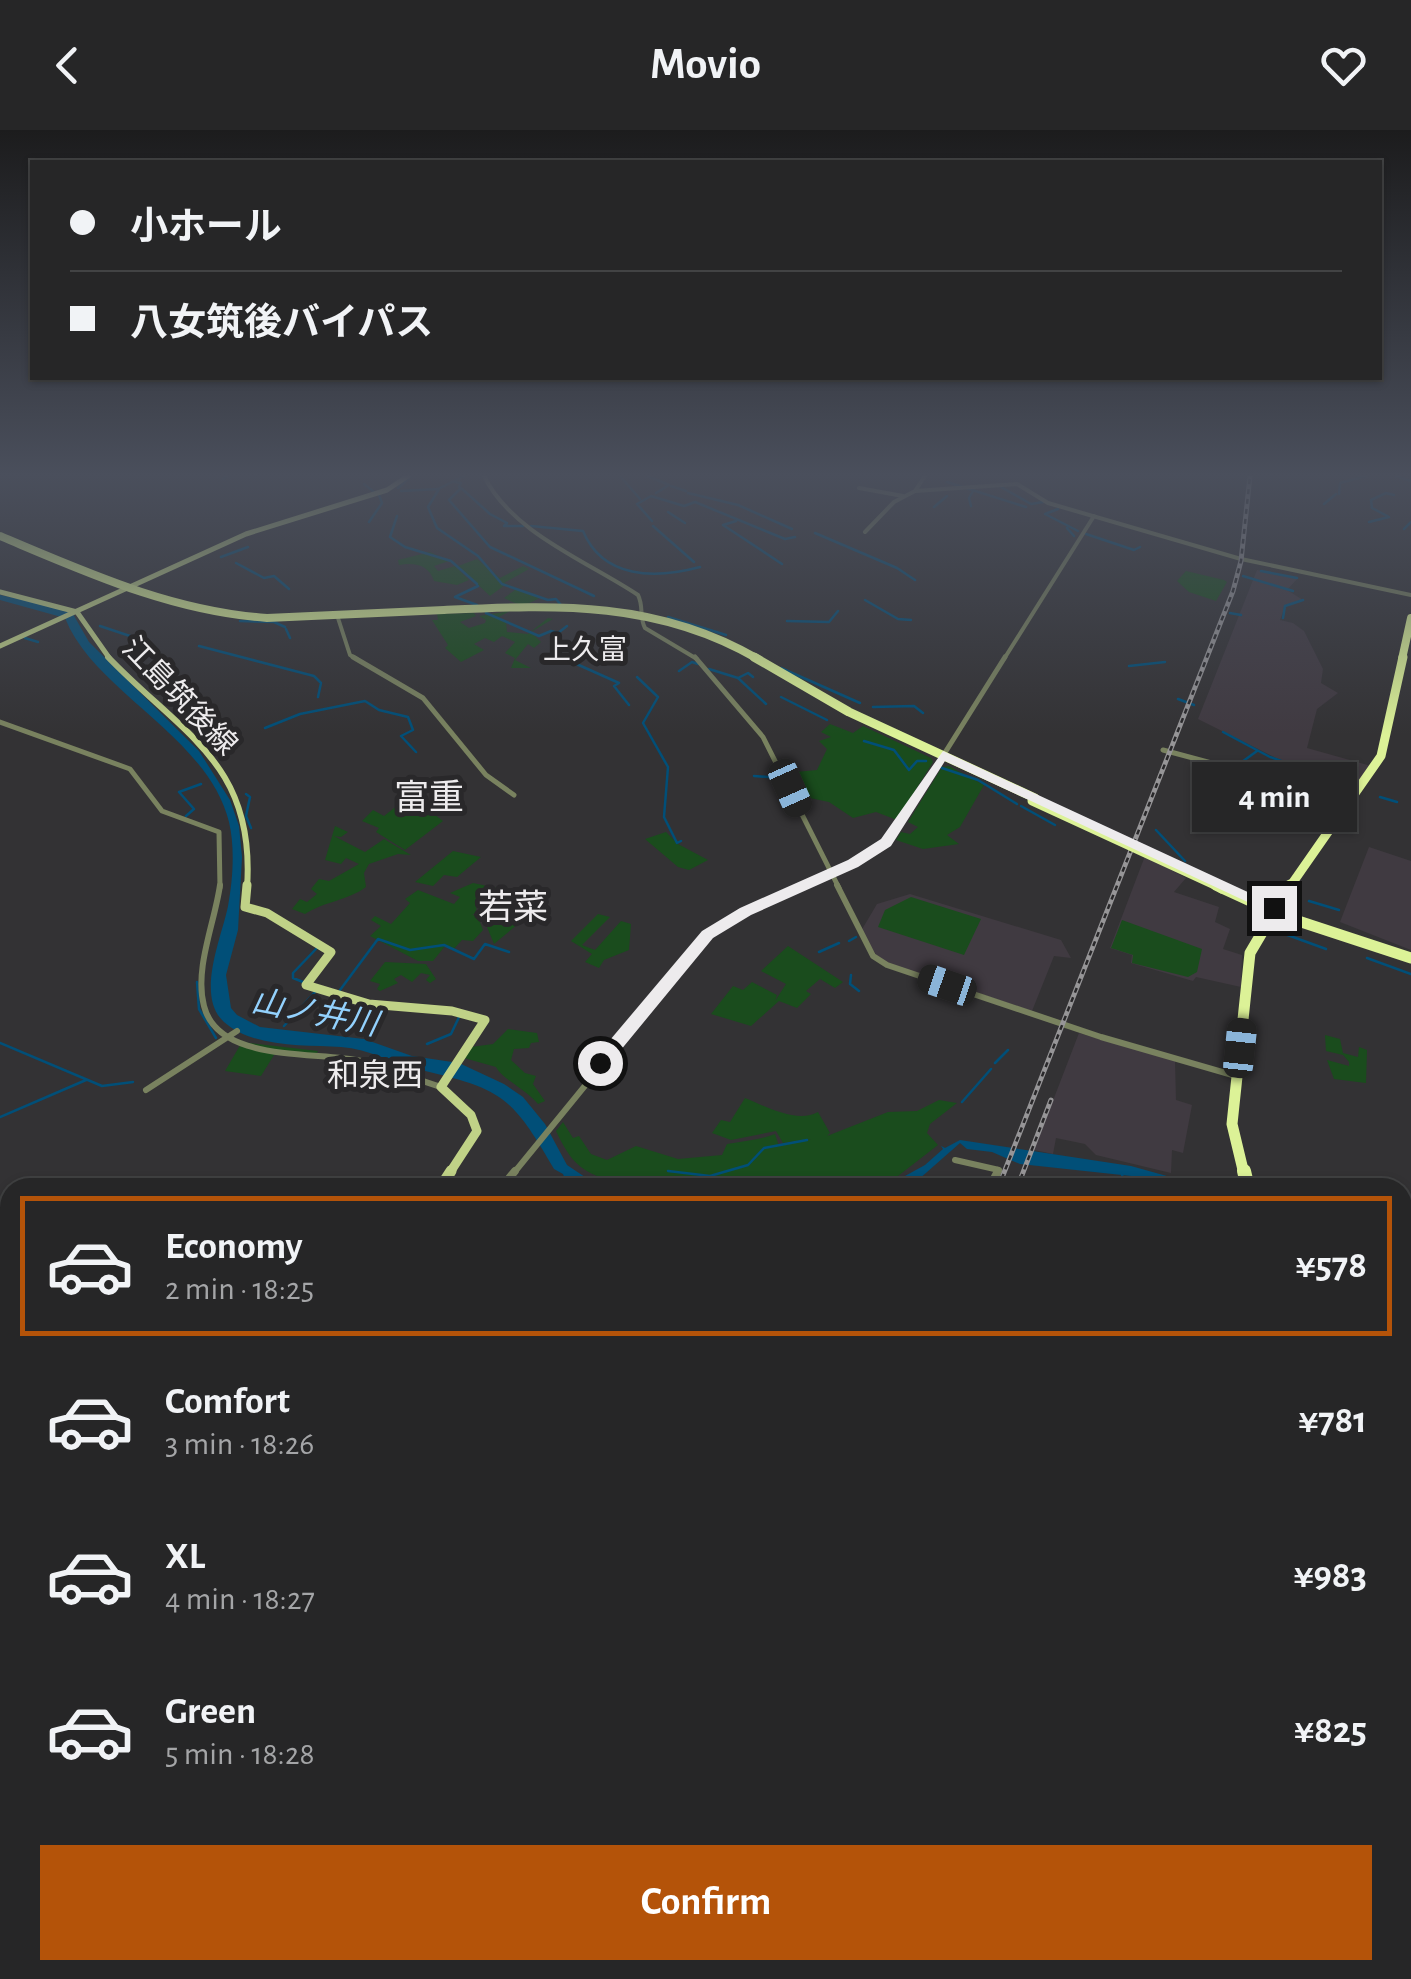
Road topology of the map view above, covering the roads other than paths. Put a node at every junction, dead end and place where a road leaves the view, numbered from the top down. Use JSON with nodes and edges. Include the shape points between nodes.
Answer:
{"nodes":[{"id":1,"x":62,"y":562,"type":"edge"},
{"id":2,"x":184,"y":562,"type":"edge"},
{"id":3,"x":588,"y":562,"type":"edge"},
{"id":4,"x":1065,"y":562,"type":"edge"},
{"id":5,"x":1254,"y":562,"type":"edge"},
{"id":6,"x":126,"y":588,"type":"junction"},
{"id":7,"x":0,"y":592,"type":"edge"},
{"id":8,"x":1411,"y":595,"type":"edge"},
{"id":9,"x":74,"y":612,"type":"junction"},
{"id":10,"x":641,"y":615,"type":"junction"},
{"id":11,"x":337,"y":616,"type":"junction"},
{"id":12,"x":1411,"y":618,"type":"edge"},
{"id":13,"x":0,"y":646,"type":"edge"},
{"id":14,"x":0,"y":722,"type":"edge"},
{"id":15,"x":1163,"y":750,"type":"dead end"},
{"id":16,"x":942,"y":757,"type":"junction"},
{"id":17,"x":514,"y":796,"type":"dead end"},
{"id":18,"x":1350,"y":800,"type":"junction"},
{"id":19,"x":830,"y":874,"type":"junction"},
{"id":20,"x":1273,"y":910,"type":"junction"},
{"id":21,"x":1411,"y":956,"type":"edge"},
{"id":22,"x":236,"y":1031,"type":"dead end"},
{"id":23,"x":226,"y":1038,"type":"junction"},
{"id":24,"x":1236,"y":1076,"type":"junction"},
{"id":25,"x":444,"y":1082,"type":"junction"},
{"id":26,"x":146,"y":1090,"type":"dead end"},
{"id":27,"x":955,"y":1160,"type":"dead end"},
{"id":28,"x":447,"y":1178,"type":"edge"},
{"id":29,"x":509,"y":1178,"type":"edge"},
{"id":30,"x":995,"y":1178,"type":"edge"},
{"id":31,"x":1245,"y":1178,"type":"edge"}],
"edges":[{"from":1,"to":6,"type":"highway"},
{"from":2,"to":6,"type":"main road"},
{"from":3,"to":10,"type":"street","via":[[638,595]]},
{"from":4,"to":16,"type":"street"},
{"from":5,"to":8,"type":"street"},
{"from":6,"to":9,"type":"main road"},
{"from":6,"to":11,"type":"highway","via":[[168,607],[212,616]]},
{"from":7,"to":9,"type":"main road"},
{"from":9,"to":13,"type":"main road"},
{"from":9,"to":25,"type":"main road","name":"江島筑後線","via":[[90,638],[198,744],[238,799],[247,848],[245,907],[330,952],[306,985],[369,1004],[485,1020]]},
{"from":10,"to":11,"type":"highway","via":[[535,607]]},
{"from":10,"to":16,"type":"highway","via":[[736,649],[835,709]]},
{"from":10,"to":19,"type":"street","via":[[647,630],[694,656],[763,736]]},
{"from":11,"to":17,"type":"street","via":[[350,655],[423,698],[486,774]]},
{"from":12,"to":18,"type":"highway","via":[[1383,750]]},
{"from":14,"to":23,"type":"street","via":[[130,769],[162,811],[219,832],[219,888],[202,994],[209,1019]]},
{"from":15,"to":18,"type":"street"},
{"from":16,"to":19,"type":"street","via":[[886,842]]},
{"from":16,"to":20,"type":"highway","bridge":true},
{"from":18,"to":20,"type":"highway"},
{"from":19,"to":24,"type":"street","via":[[864,947],[887,965]]},
{"from":19,"to":29,"type":"street","via":[[708,934]]},
{"from":20,"to":21,"type":"highway"},
{"from":20,"to":24,"type":"highway","via":[[1249,958]]},
{"from":22,"to":23,"type":"street"},
{"from":23,"to":25,"type":"street","via":[[244,1047],[359,1060]]},
{"from":23,"to":26,"type":"street"},
{"from":24,"to":31,"type":"highway","via":[[1234,1140]]},
{"from":25,"to":28,"type":"main road","via":[[476,1123],[475,1138]]},
{"from":27,"to":30,"type":"street","via":[[999,1170]]}]}
